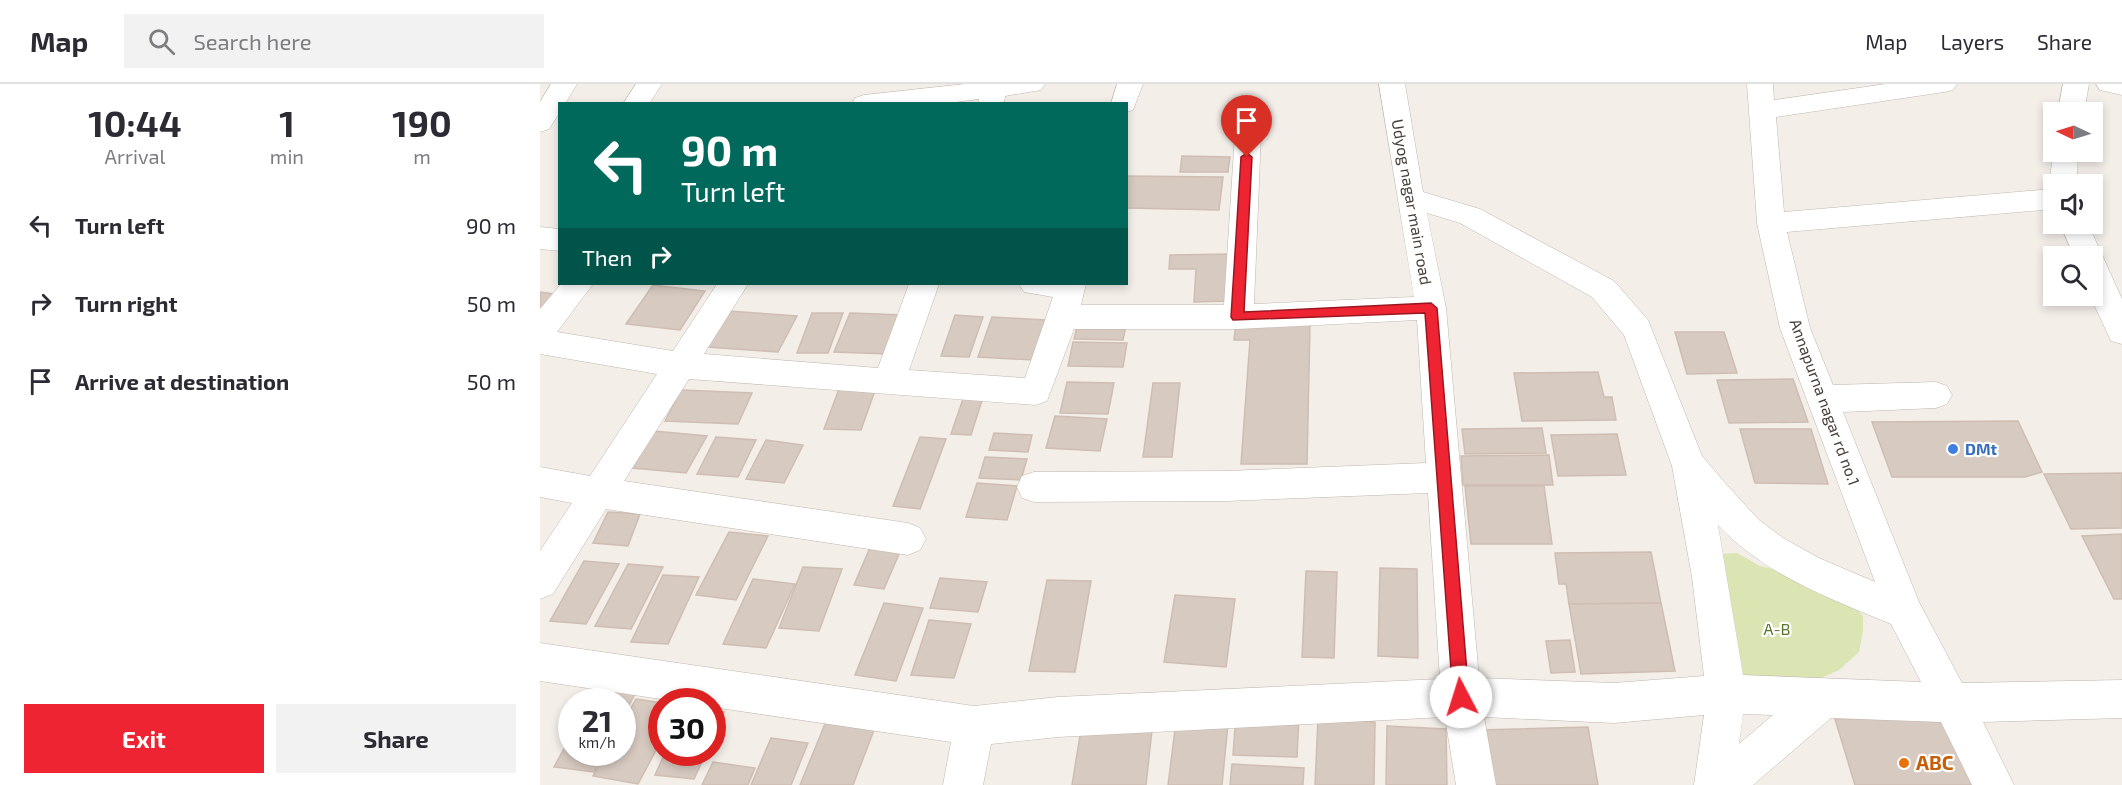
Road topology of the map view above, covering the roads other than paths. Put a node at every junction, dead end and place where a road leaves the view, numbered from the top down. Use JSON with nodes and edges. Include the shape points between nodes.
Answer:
{"nodes":[{"id":1,"x":564,"y":84,"type":"edge"},
{"id":2,"x":650,"y":84,"type":"edge"},
{"id":3,"x":858,"y":84,"type":"edge"},
{"id":4,"x":1032,"y":84,"type":"edge"},
{"id":5,"x":1130,"y":84,"type":"edge"},
{"id":6,"x":1392,"y":84,"type":"edge"},
{"id":7,"x":1944,"y":84,"type":"edge"},
{"id":8,"x":2076,"y":84,"type":"edge"},
{"id":9,"x":2109,"y":84,"type":"edge"},
{"id":10,"x":2122,"y":87,"type":"edge"},
{"id":11,"x":993,"y":96,"type":"edge"},
{"id":12,"x":1761,"y":97,"type":"edge"},
{"id":13,"x":636,"y":102,"type":"edge"},
{"id":14,"x":846,"y":102,"type":"edge"},
{"id":15,"x":896,"y":102,"type":"edge"},
{"id":16,"x":1125,"y":102,"type":"edge"},
{"id":17,"x":2073,"y":102,"type":"edge"},
{"id":18,"x":540,"y":123,"type":"edge"},
{"id":19,"x":1248,"y":134,"type":"dead end"},
{"id":20,"x":1410,"y":198,"type":"junction"},
{"id":21,"x":2043,"y":200,"type":"edge"},
{"id":22,"x":1771,"y":223,"type":"junction"},
{"id":23,"x":540,"y":238,"type":"edge"},
{"id":24,"x":558,"y":240,"type":"edge"},
{"id":25,"x":577,"y":285,"type":"edge"},
{"id":26,"x":732,"y":285,"type":"edge"},
{"id":27,"x":924,"y":285,"type":"edge"},
{"id":28,"x":1037,"y":285,"type":"edge"},
{"id":29,"x":2103,"y":290,"type":"edge"},
{"id":30,"x":1068,"y":296,"type":"edge"},
{"id":31,"x":1431,"y":308,"type":"junction"},
{"id":32,"x":1238,"y":317,"type":"junction"},
{"id":33,"x":540,"y":331,"type":"edge"},
{"id":34,"x":2122,"y":332,"type":"edge"},
{"id":35,"x":540,"y":342,"type":"edge"},
{"id":36,"x":679,"y":365,"type":"junction"},
{"id":37,"x":889,"y":382,"type":"junction"},
{"id":38,"x":1936,"y":395,"type":"dead end"},
{"id":39,"x":1821,"y":399,"type":"junction"},
{"id":40,"x":1689,"y":466,"type":"junction"},
{"id":41,"x":1444,"y":477,"type":"junction"},
{"id":42,"x":540,"y":482,"type":"edge"},
{"id":43,"x":1034,"y":487,"type":"dead end"},
{"id":44,"x":599,"y":493,"type":"junction"},
{"id":45,"x":908,"y":539,"type":"dead end"},
{"id":46,"x":540,"y":582,"type":"edge"},
{"id":47,"x":1904,"y":611,"type":"junction"},
{"id":48,"x":540,"y":662,"type":"edge"},
{"id":49,"x":1726,"y":694,"type":"junction"},
{"id":50,"x":1461,"y":697,"type":"junction"},
{"id":51,"x":1824,"y":698,"type":"junction"},
{"id":52,"x":2122,"y":699,"type":"edge"},
{"id":53,"x":1951,"y":703,"type":"junction"},
{"id":54,"x":974,"y":726,"type":"junction"},
{"id":55,"x":963,"y":785,"type":"edge"},
{"id":56,"x":1476,"y":785,"type":"edge"},
{"id":57,"x":1714,"y":785,"type":"edge"},
{"id":58,"x":1722,"y":785,"type":"edge"},
{"id":59,"x":1994,"y":785,"type":"edge"}],
"edges":[{"from":1,"to":18,"type":"street"},
{"from":2,"to":13,"type":"street"},
{"from":3,"to":14,"type":"street"},
{"from":4,"to":11,"type":"street"},
{"from":5,"to":16,"type":"street"},
{"from":6,"to":20,"type":"street","name":"Udyog nagar main road"},
{"from":7,"to":12,"type":"street"},
{"from":8,"to":17,"type":"street"},
{"from":9,"to":10,"type":"street"},
{"from":11,"to":15,"type":"street"},
{"from":12,"to":22,"type":"street","name":"Annapurna nagar rd no.1"},
{"from":19,"to":32,"type":"street"},
{"from":20,"to":31,"type":"street","name":"Udyog nagar main road"},
{"from":20,"to":40,"type":"street","via":[[1470,216],[1603,289],[1637,329]]},
{"from":21,"to":22,"type":"street"},
{"from":22,"to":39,"type":"street","name":"Annapurna nagar rd no.1","via":[[1795,328]]},
{"from":23,"to":24,"type":"street"},
{"from":25,"to":33,"type":"street"},
{"from":26,"to":36,"type":"street"},
{"from":27,"to":37,"type":"street"},
{"from":28,"to":30,"type":"street"},
{"from":29,"to":34,"type":"street"},
{"from":30,"to":32,"type":"street"},
{"from":30,"to":37,"type":"street","via":[[1036,392]]},
{"from":31,"to":32,"type":"street"},
{"from":31,"to":41,"type":"street","name":"Udyog nagar main road"},
{"from":35,"to":36,"type":"street"},
{"from":36,"to":37,"type":"street"},
{"from":36,"to":44,"type":"street"},
{"from":38,"to":39,"type":"street"},
{"from":39,"to":47,"type":"street","name":"Annapurna nagar rd no.1"},
{"from":40,"to":47,"type":"street","via":[[1756,539],[1801,565]]},
{"from":40,"to":49,"type":"street"},
{"from":41,"to":43,"type":"street","via":[[1226,486]]},
{"from":41,"to":50,"type":"street","name":"Udyog nagar main road"},
{"from":42,"to":44,"type":"street"},
{"from":44,"to":45,"type":"street"},
{"from":44,"to":46,"type":"street"},
{"from":47,"to":53,"type":"street","name":"Annapurna nagar rd no.1"},
{"from":48,"to":54,"type":"street"},
{"from":49,"to":50,"type":"street","via":[[1614,703]]},
{"from":49,"to":51,"type":"street"},
{"from":49,"to":57,"type":"street"},
{"from":50,"to":54,"type":"street","via":[[1058,717]]},
{"from":50,"to":56,"type":"street","name":"Udyog nagar main road"},
{"from":51,"to":53,"type":"street"},
{"from":51,"to":58,"type":"street"},
{"from":52,"to":53,"type":"street"},
{"from":53,"to":59,"type":"street","name":"Annapurna nagar rd no.1"},
{"from":54,"to":55,"type":"street"}]}
